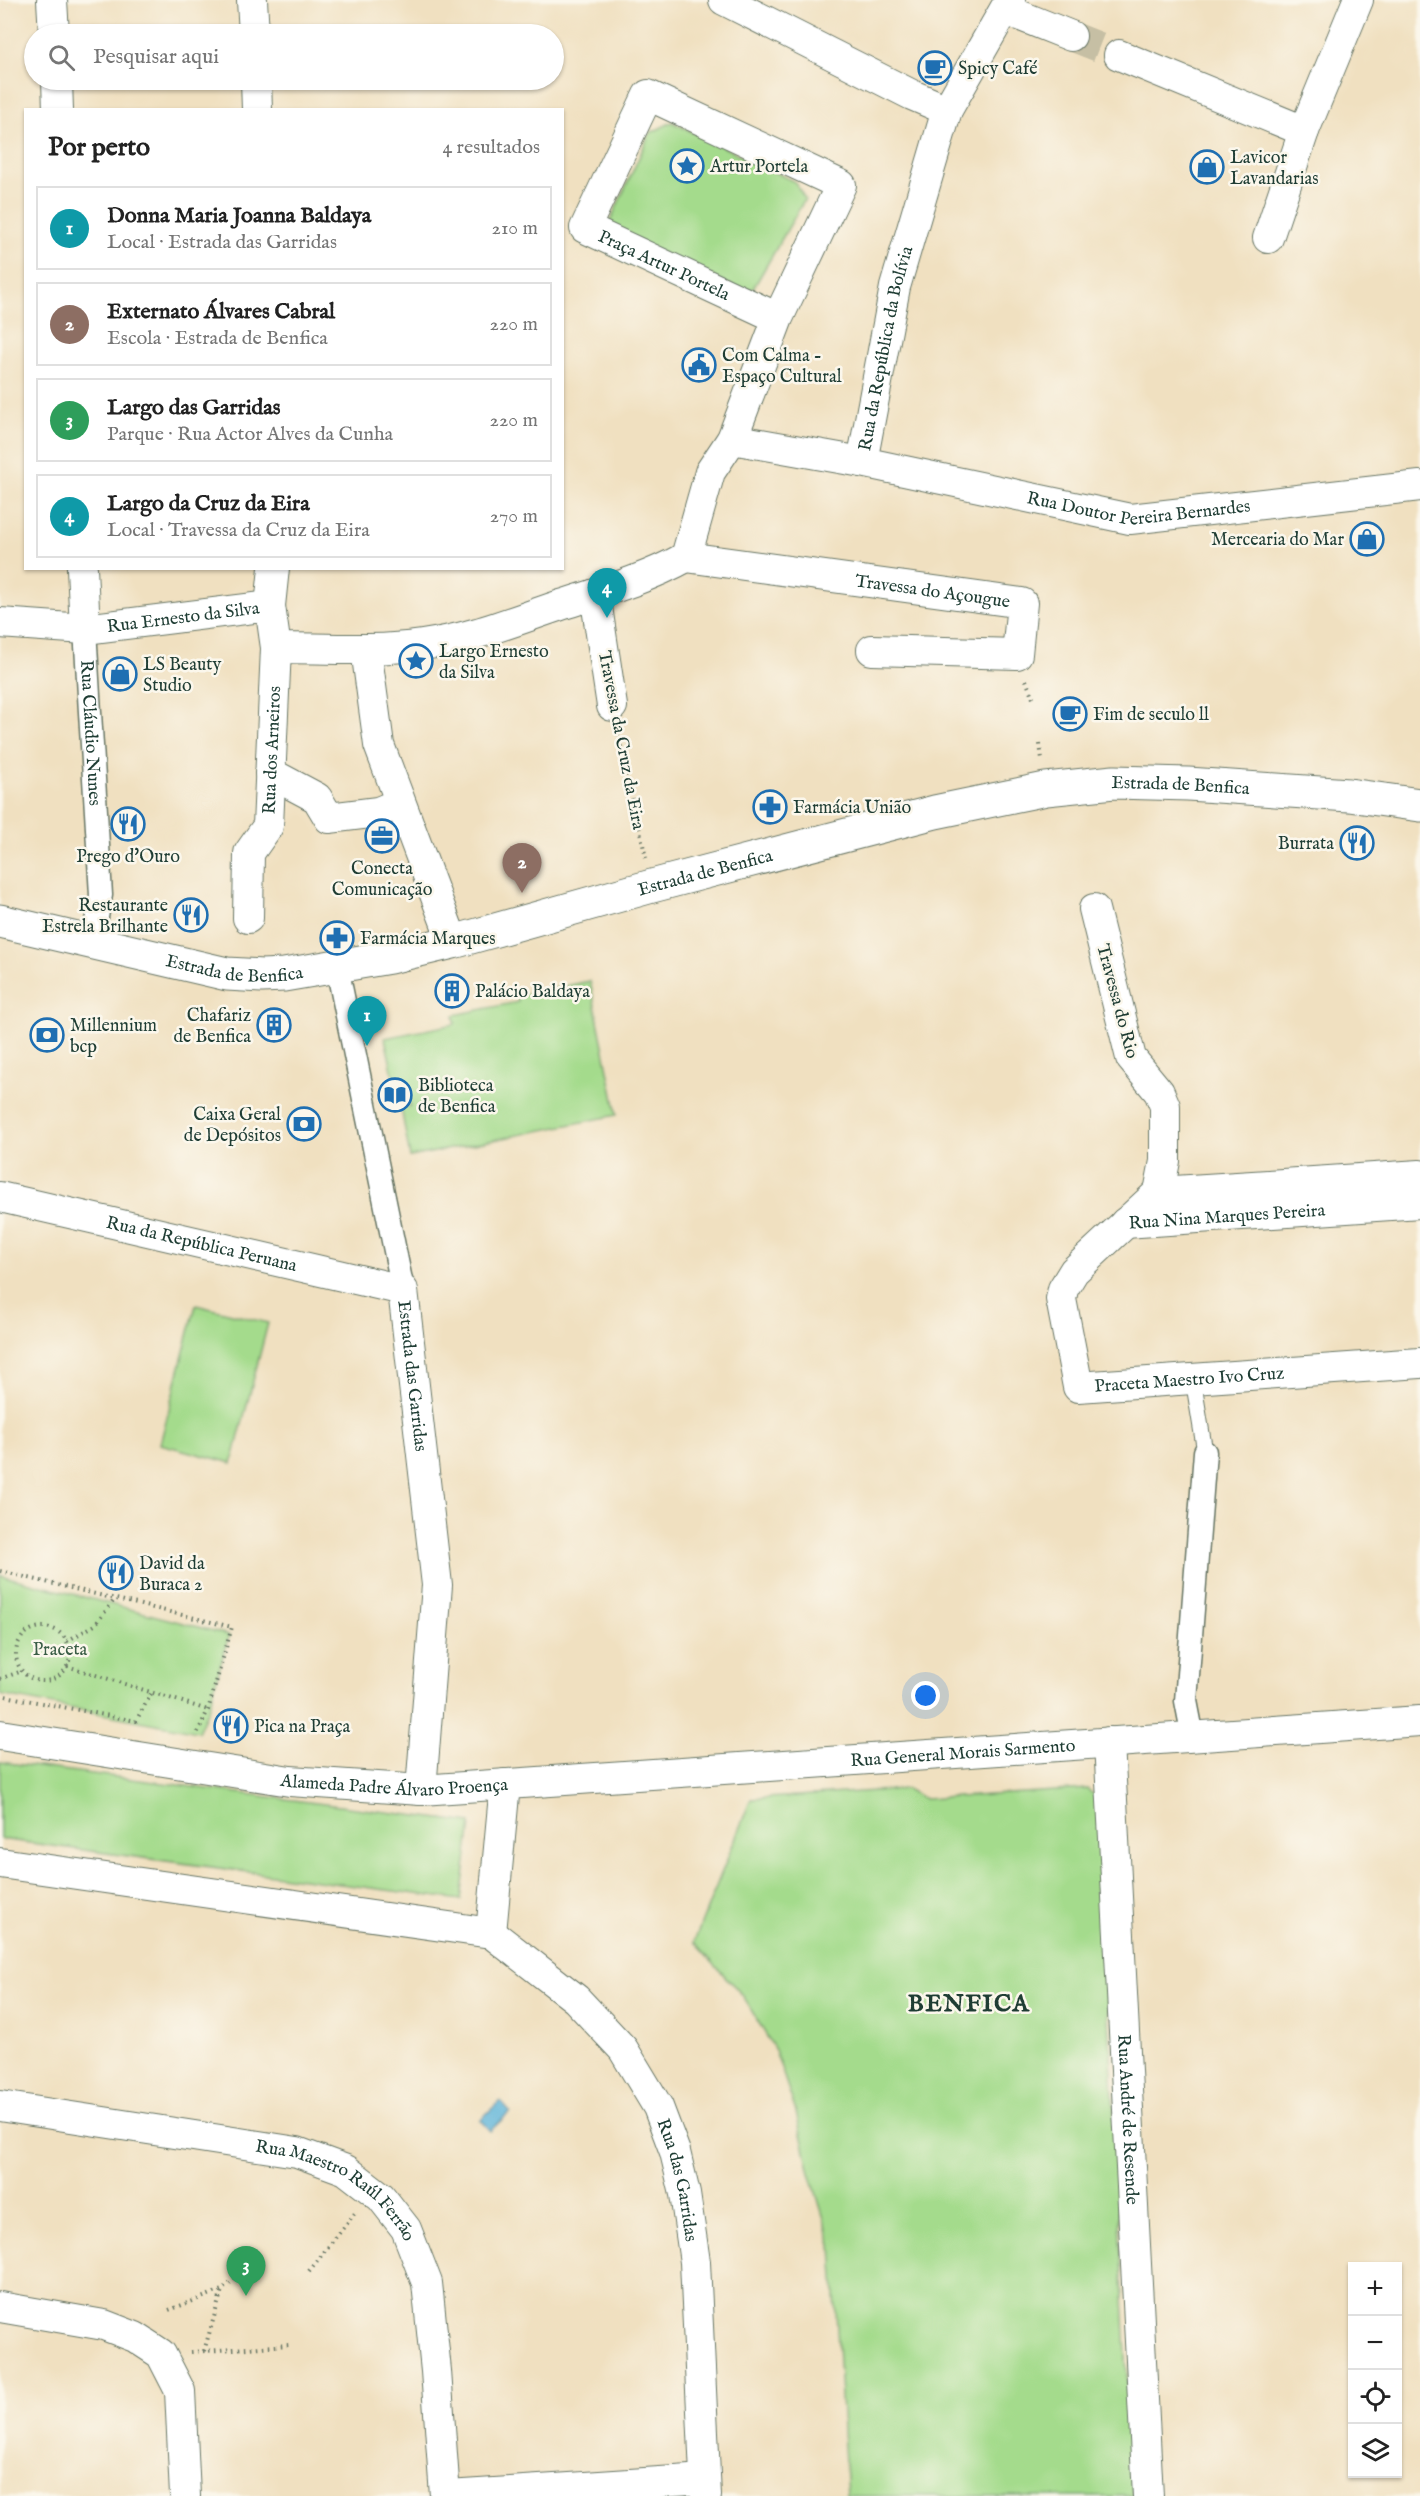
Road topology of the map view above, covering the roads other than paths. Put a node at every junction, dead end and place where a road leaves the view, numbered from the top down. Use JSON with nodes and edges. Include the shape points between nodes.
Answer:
{"nodes":[{"id":1,"x":52,"y":0,"type":"edge"},
{"id":2,"x":252,"y":0,"type":"edge"},
{"id":3,"x":724,"y":0,"type":"edge"},
{"id":4,"x":1358,"y":0,"type":"edge"},
{"id":5,"x":1008,"y":5,"type":"edge"},
{"id":6,"x":53,"y":24,"type":"edge"},
{"id":7,"x":253,"y":24,"type":"edge"},
{"id":8,"x":1071,"y":36,"type":"tunnel mouth"},
{"id":9,"x":1119,"y":55,"type":"tunnel mouth"},
{"id":10,"x":57,"y":90,"type":"edge"},
{"id":11,"x":256,"y":90,"type":"edge"},
{"id":12,"x":58,"y":108,"type":"edge"},
{"id":13,"x":257,"y":108,"type":"edge"},
{"id":14,"x":947,"y":110,"type":"junction"},
{"id":15,"x":1304,"y":131,"type":"junction"},
{"id":16,"x":1268,"y":238,"type":"dead end"},
{"id":17,"x":778,"y":318,"type":"junction"},
{"id":18,"x":732,"y":439,"type":"junction"},
{"id":19,"x":862,"y":462,"type":"junction"},
{"id":20,"x":1420,"y":486,"type":"edge"},
{"id":21,"x":686,"y":557,"type":"junction"},
{"id":22,"x":82,"y":570,"type":"edge"},
{"id":23,"x":273,"y":570,"type":"edge"},
{"id":24,"x":596,"y":594,"type":"junction"},
{"id":25,"x":270,"y":606,"type":"junction"},
{"id":26,"x":0,"y":623,"type":"edge"},
{"id":27,"x":86,"y":629,"type":"junction"},
{"id":28,"x":276,"y":648,"type":"junction"},
{"id":29,"x":366,"y":650,"type":"junction"},
{"id":30,"x":872,"y":650,"type":"dead end"},
{"id":31,"x":612,"y":706,"type":"road end"},
{"id":32,"x":270,"y":773,"type":"junction"},
{"id":33,"x":400,"y":803,"type":"junction"},
{"id":34,"x":1420,"y":805,"type":"edge"},
{"id":35,"x":1094,"y":909,"type":"dead end"},
{"id":36,"x":248,"y":918,"type":"dead end"},
{"id":37,"x":0,"y":921,"type":"edge"},
{"id":38,"x":453,"y":942,"type":"junction"},
{"id":39,"x":92,"y":944,"type":"junction"},
{"id":40,"x":337,"y":967,"type":"junction"},
{"id":41,"x":1420,"y":1175,"type":"edge"},
{"id":42,"x":1159,"y":1192,"type":"junction"},
{"id":43,"x":0,"y":1197,"type":"edge"},
{"id":44,"x":1420,"y":1203,"type":"edge"},
{"id":45,"x":1125,"y":1223,"type":"junction"},
{"id":46,"x":403,"y":1290,"type":"junction"},
{"id":47,"x":1420,"y":1364,"type":"edge"},
{"id":48,"x":1193,"y":1379,"type":"junction"},
{"id":49,"x":1204,"y":1452,"type":"joint"},
{"id":50,"x":1420,"y":1721,"type":"edge"},
{"id":51,"x":0,"y":1735,"type":"edge"},
{"id":52,"x":1193,"y":1737,"type":"junction"},
{"id":53,"x":1109,"y":1742,"type":"junction"},
{"id":54,"x":505,"y":1784,"type":"junction"},
{"id":55,"x":421,"y":1790,"type":"junction"},
{"id":56,"x":0,"y":1863,"type":"edge"},
{"id":57,"x":492,"y":1933,"type":"junction"},
{"id":58,"x":0,"y":2106,"type":"edge"},
{"id":59,"x":0,"y":2307,"type":"edge"},
{"id":60,"x":705,"y":2488,"type":"edge"},
{"id":61,"x":185,"y":2496,"type":"edge"},
{"id":62,"x":447,"y":2496,"type":"edge"},
{"id":63,"x":1148,"y":2496,"type":"edge"}],
"edges":[{"from":1,"to":6,"type":"street"},
{"from":2,"to":7,"type":"street"},
{"from":3,"to":14,"type":"street"},
{"from":4,"to":15,"type":"street"},
{"from":5,"to":8,"type":"street"},
{"from":5,"to":14,"type":"street","name":"Rua da República da Bolívia"},
{"from":9,"to":15,"type":"street"},
{"from":10,"to":12,"type":"street"},
{"from":11,"to":13,"type":"street"},
{"from":14,"to":19,"type":"street","name":"Rua da República da Bolívia","via":[[895,287]]},
{"from":15,"to":16,"type":"street"},
{"from":17,"to":17,"type":"street","name":"Praça Artur Portela","via":[[841,185],[648,95],[585,228]]},
{"from":17,"to":18,"type":"street"},
{"from":18,"to":19,"type":"street","name":"Rua da República da Bolívia"},
{"from":18,"to":21,"type":"street","via":[[710,472]]},
{"from":19,"to":20,"type":"street","name":"Rua Doutor Pereira Bernardes","via":[[1130,519]]},
{"from":21,"to":24,"type":"street"},
{"from":21,"to":30,"type":"street","name":"Travessa do Açougue","via":[[1022,603],[1017,654]]},
{"from":22,"to":27,"type":"street","name":"Rua Cláudio Nunes"},
{"from":23,"to":25,"type":"street"},
{"from":24,"to":29,"type":"street","via":[[471,636]]},
{"from":24,"to":31,"type":"street","name":"Travessa da Cruz da Eira"},
{"from":25,"to":27,"type":"street","name":"Rua Ernesto da Silva"},
{"from":25,"to":28,"type":"street","name":"Rua Ernesto da Silva"},
{"from":26,"to":27,"type":"street","name":"Rua Ernesto da Silva"},
{"from":27,"to":39,"type":"street","name":"Rua Cláudio Nunes","via":[[101,895]]},
{"from":28,"to":29,"type":"street"},
{"from":28,"to":32,"type":"street","name":"Rua dos Arneiros"},
{"from":29,"to":33,"type":"street","via":[[379,745]]},
{"from":32,"to":33,"type":"street","via":[[317,798],[328,818],[378,812]]},
{"from":32,"to":36,"type":"street","name":"Rua dos Arneiros","via":[[268,826],[249,853]]},
{"from":33,"to":38,"type":"street"},
{"from":34,"to":38,"type":"street","name":"Estrada de Benfica","via":[[1349,795],[1188,784],[1114,782],[1046,789],[935,812]]},
{"from":35,"to":42,"type":"street","name":"Travessa do Rio","via":[[1131,1058],[1159,1092],[1165,1106],[1165,1161]]},
{"from":37,"to":39,"type":"street","name":"Estrada de Benfica"},
{"from":38,"to":40,"type":"street","name":"Estrada de Benfica"},
{"from":39,"to":40,"type":"street","name":"Estrada de Benfica","via":[[241,976],[284,975]]},
{"from":40,"to":46,"type":"street","name":"Estrada das Garridas"},
{"from":41,"to":42,"type":"street","name":"Rua Nina Marques Pereira"},
{"from":42,"to":45,"type":"street","name":"Rua Nina Marques Pereira"},
{"from":43,"to":46,"type":"street","name":"Rua da República Peruana"},
{"from":44,"to":45,"type":"street","name":"Rua Nina Marques Pereira"},
{"from":45,"to":48,"type":"street","name":"Praceta Maestro Ivo Cruz","via":[[1074,1271],[1063,1289],[1063,1310],[1078,1386]]},
{"from":46,"to":55,"type":"street","name":"Estrada das Garridas","via":[[437,1585]]},
{"from":47,"to":48,"type":"street","name":"Praceta Maestro Ivo Cruz"},
{"from":48,"to":49,"type":"lane"},
{"from":49,"to":52,"type":"street","via":[[1186,1701]]},
{"from":50,"to":52,"type":"street","name":"Rua General Morais Sarmento"},
{"from":51,"to":55,"type":"street","name":"Alameda Padre Álvaro Proença","via":[[290,1781]]},
{"from":52,"to":53,"type":"street","name":"Rua General Morais Sarmento"},
{"from":53,"to":54,"type":"street","name":"Rua General Morais Sarmento"},
{"from":53,"to":63,"type":"street","name":"Rua André de Resende"},
{"from":54,"to":55,"type":"street","name":"Alameda Padre Álvaro Proença"},
{"from":54,"to":57,"type":"street","name":"Alameda Padre Álvaro Proença"},
{"from":56,"to":57,"type":"street"},
{"from":57,"to":60,"type":"street","name":"Rua das Garridas","via":[[576,1999],[623,2049],[658,2107],[675,2152],[695,2262]]},
{"from":58,"to":62,"type":"street","name":"Rua Maestro Raúl Ferrão","via":[[297,2152],[346,2170],[381,2197],[406,2229],[428,2283]]},
{"from":59,"to":61,"type":"street","via":[[104,2325],[135,2337],[162,2354],[180,2391]]},
{"from":60,"to":62,"type":"street"}]}
